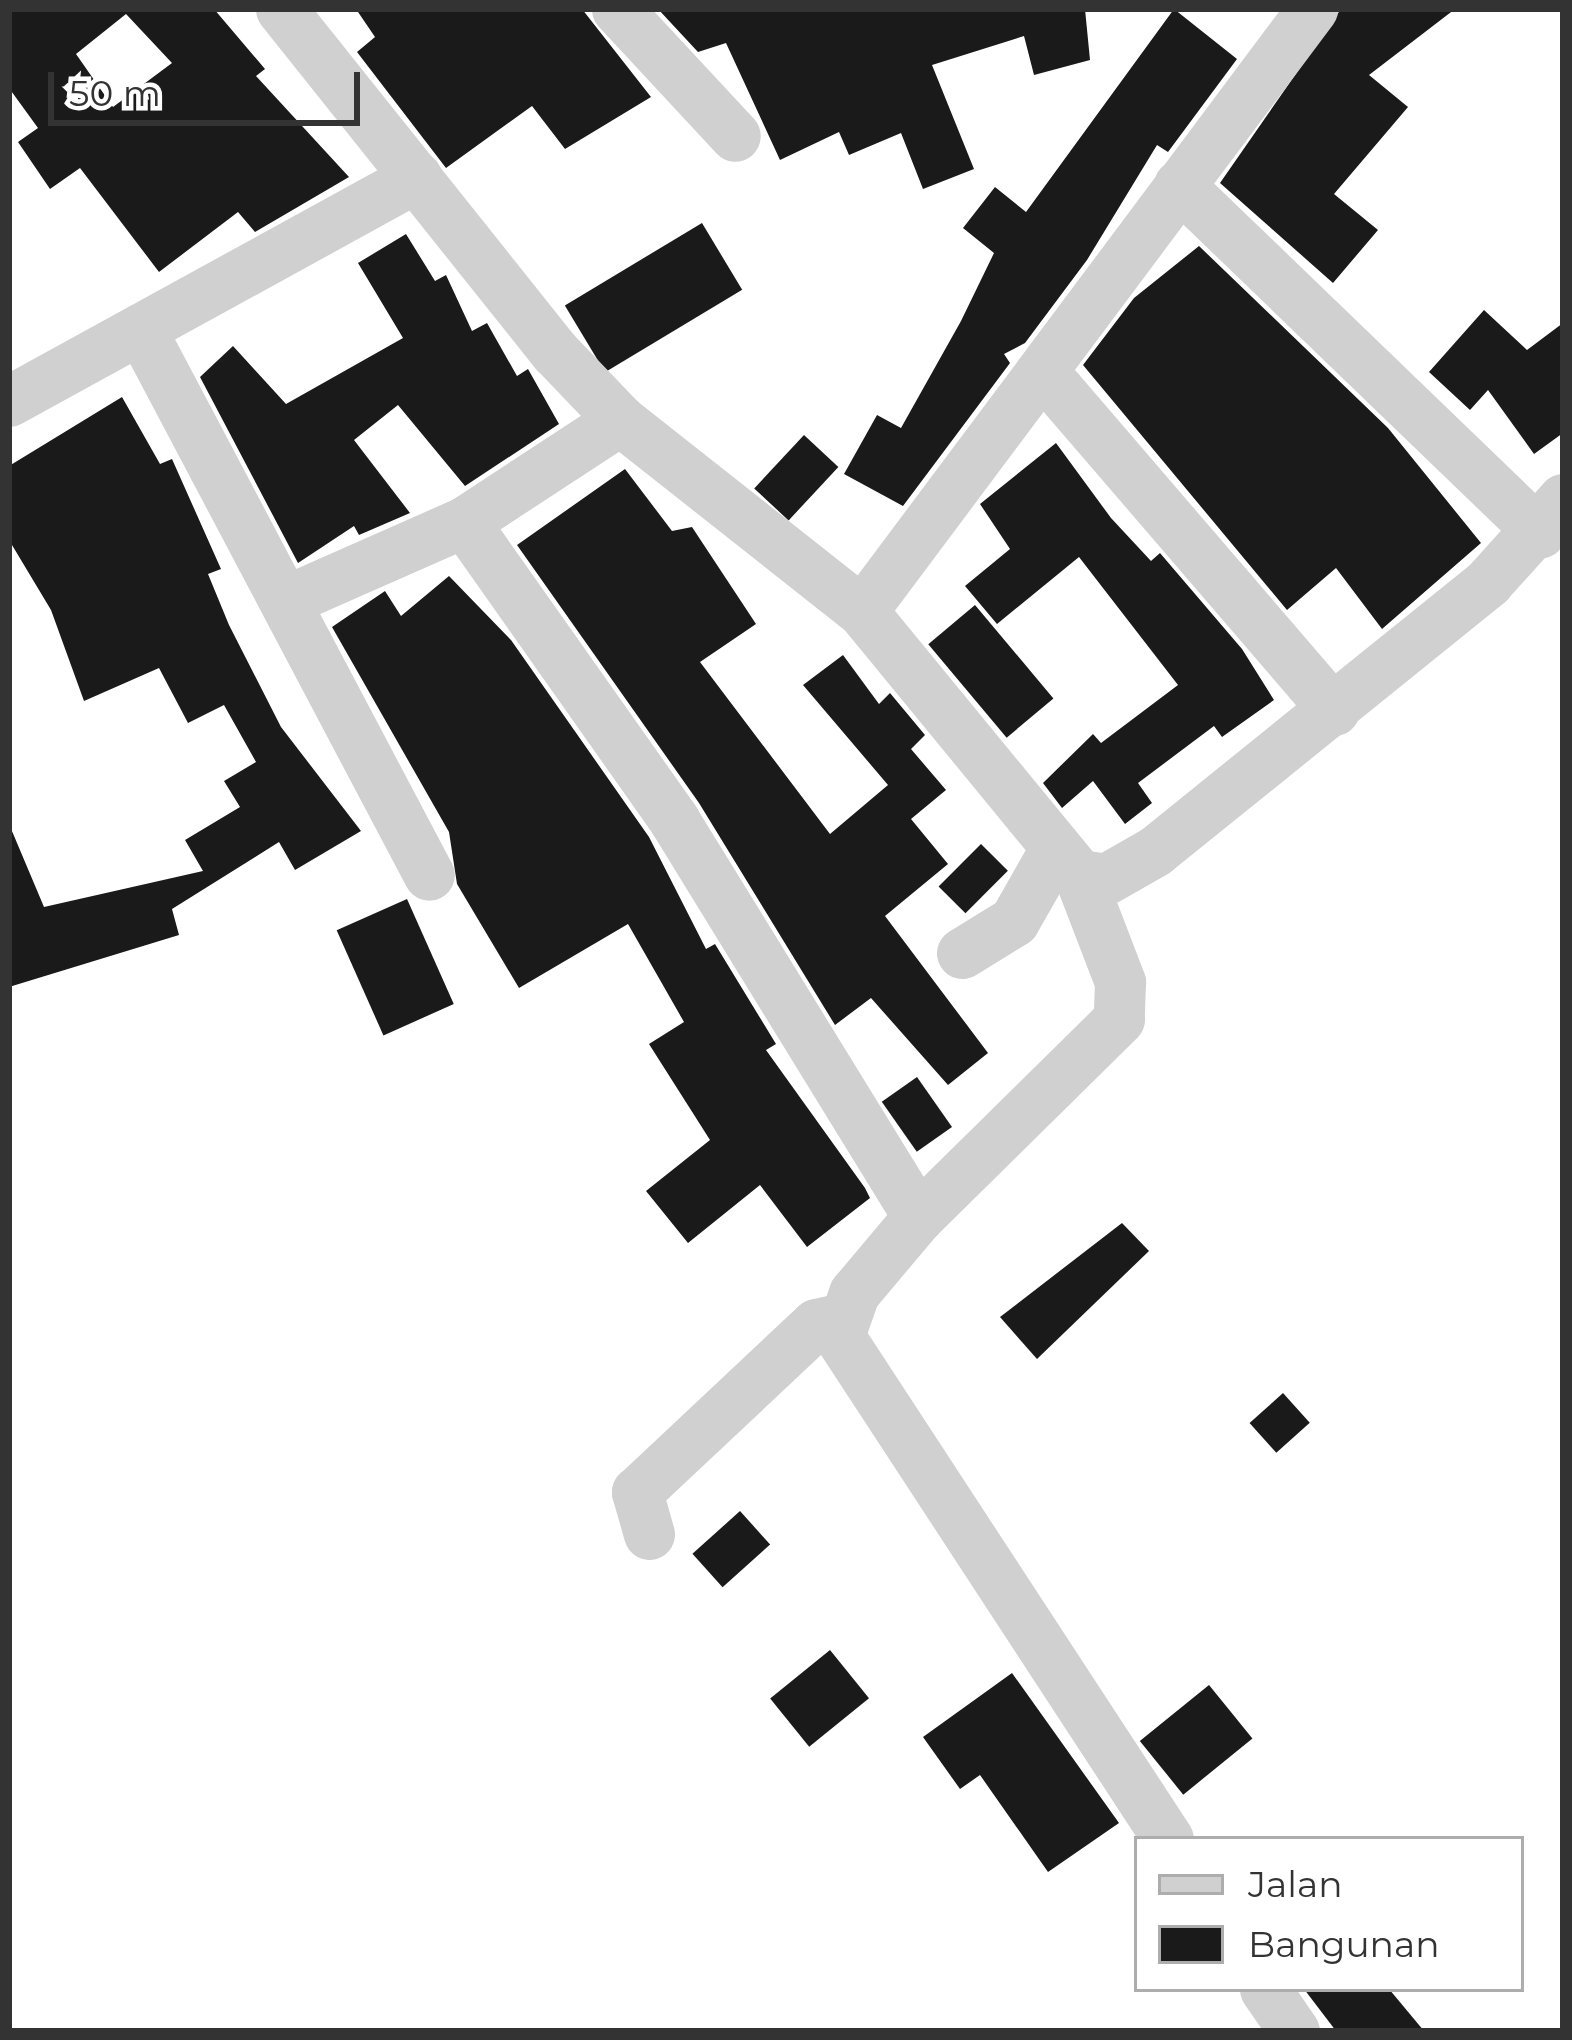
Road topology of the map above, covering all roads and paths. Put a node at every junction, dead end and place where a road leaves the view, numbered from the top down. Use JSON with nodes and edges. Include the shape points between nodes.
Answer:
{"nodes":[{"id":1,"x":281,"y":9,"type":"edge"},
{"id":2,"x":617,"y":9,"type":"edge"},
{"id":3,"x":1312,"y":9,"type":"edge"},
{"id":4,"x":735,"y":136,"type":"dead end"},
{"id":5,"x":416,"y":177,"type":"junction"},
{"id":6,"x":1179,"y":185,"type":"junction"},
{"id":7,"x":141,"y":330,"type":"junction"},
{"id":8,"x":1043,"y":372,"type":"junction"},
{"id":9,"x":9,"y":401,"type":"edge"},
{"id":10,"x":620,"y":419,"type":"junction"},
{"id":11,"x":1552,"y":516,"type":"edge"},
{"id":12,"x":464,"y":522,"type":"junction"},
{"id":13,"x":286,"y":601,"type":"junction"},
{"id":14,"x":862,"y":610,"type":"junction"},
{"id":15,"x":1334,"y":710,"type":"junction"},
{"id":16,"x":1066,"y":865,"type":"junction"},
{"id":17,"x":429,"y":875,"type":"dead end"},
{"id":18,"x":962,"y":952,"type":"dead end"},
{"id":19,"x":918,"y":1217,"type":"junction"},
{"id":20,"x":840,"y":1319,"type":"junction"},
{"id":21,"x":649,"y":1534,"type":"dead end"},
{"id":22,"x":1166,"y":1836,"type":"edge"},
{"id":23,"x":1267,"y":1992,"type":"edge"},
{"id":24,"x":1294,"y":2031,"type":"edge"}],
"edges":[{"from":1,"to":5,"type":"street"},
{"from":2,"to":4,"type":"street"},
{"from":3,"to":6,"type":"street"},
{"from":5,"to":7,"type":"street"},
{"from":5,"to":10,"type":"street"},
{"from":6,"to":8,"type":"street"},
{"from":6,"to":11,"type":"street"},
{"from":7,"to":9,"type":"street"},
{"from":7,"to":13,"type":"street"},
{"from":8,"to":14,"type":"street"},
{"from":8,"to":15,"type":"street"},
{"from":10,"to":12,"type":"street"},
{"from":10,"to":14,"type":"street"},
{"from":11,"to":15,"type":"street"},
{"from":12,"to":13,"type":"street"},
{"from":12,"to":19,"type":"street","via":[[674,820]]},
{"from":13,"to":17,"type":"street"},
{"from":14,"to":16,"type":"street"},
{"from":15,"to":16,"type":"street","via":[[1123,873]]},
{"from":16,"to":18,"type":"street","via":[[1014,921]]},
{"from":16,"to":19,"type":"street","via":[[1120,982],[1120,1019]]},
{"from":19,"to":20,"type":"street"},
{"from":20,"to":21,"type":"street","via":[[816,1324],[637,1492]]},
{"from":20,"to":22,"type":"street","via":[[851,1366]]},
{"from":23,"to":24,"type":"street"}]}
